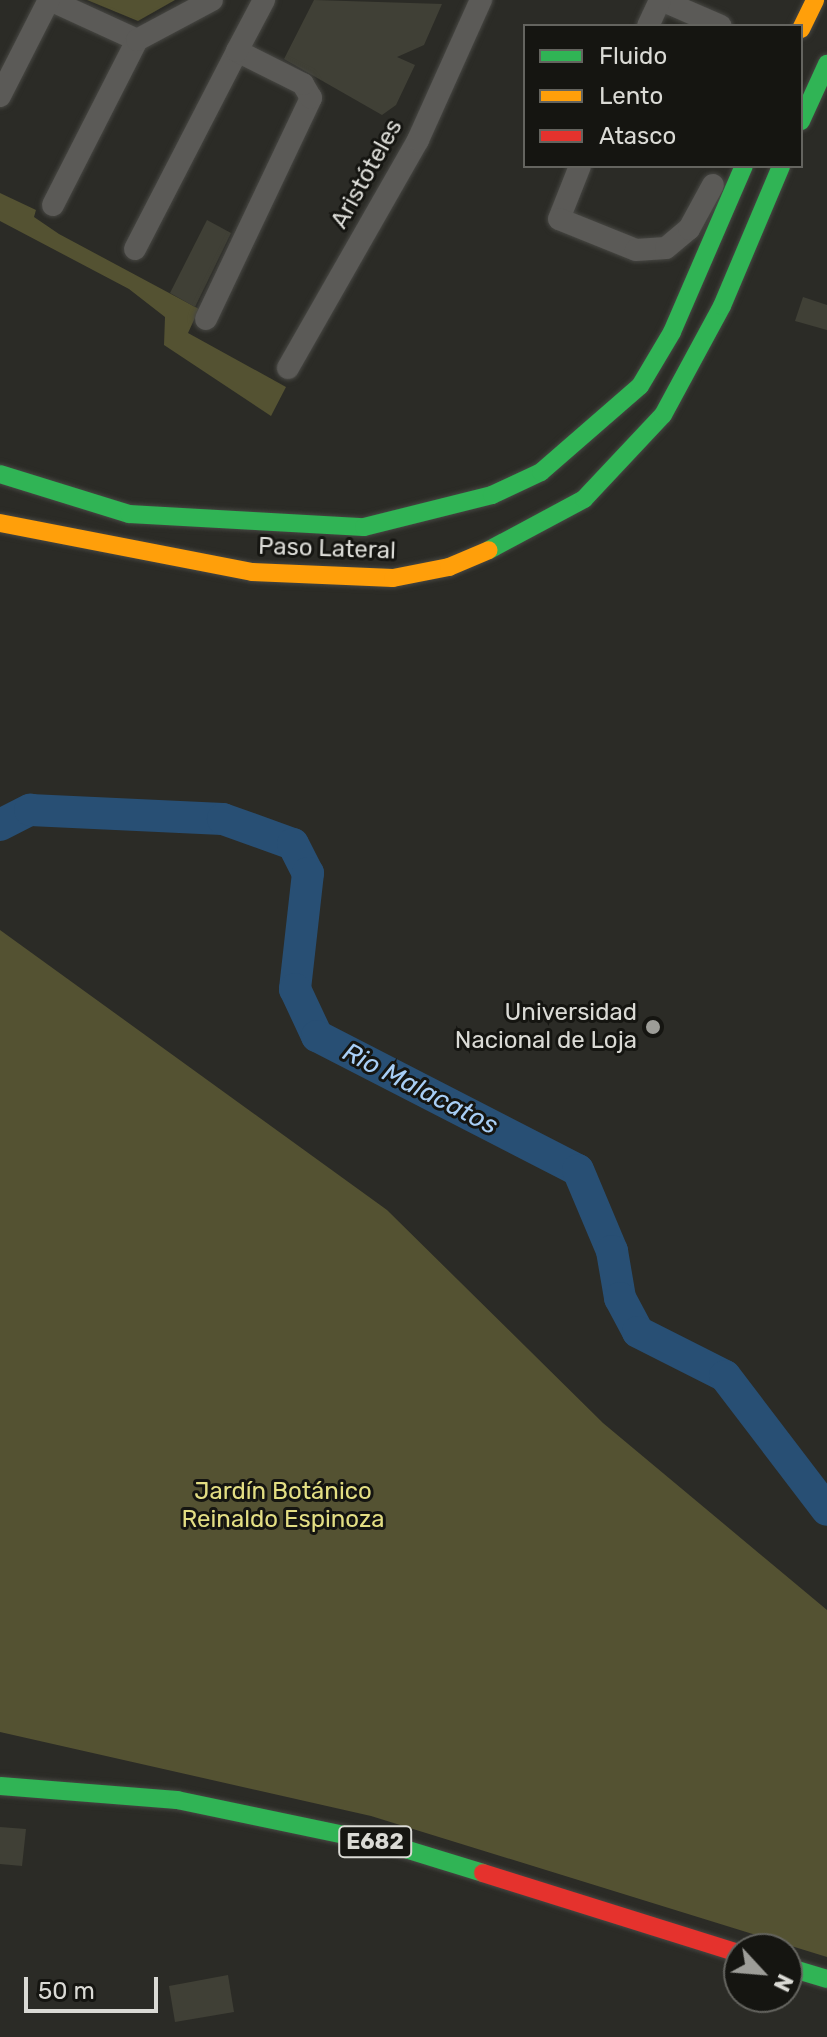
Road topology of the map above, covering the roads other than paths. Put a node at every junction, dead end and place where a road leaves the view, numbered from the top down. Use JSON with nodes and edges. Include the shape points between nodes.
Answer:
{"nodes":[{"id":1,"x":49,"y":0,"type":"edge"},
{"id":2,"x":212,"y":0,"type":"edge"},
{"id":3,"x":264,"y":0,"type":"edge"},
{"id":4,"x":481,"y":0,"type":"edge"},
{"id":5,"x":660,"y":0,"type":"edge"},
{"id":6,"x":815,"y":0,"type":"edge"},
{"id":7,"x":649,"y":24,"type":"edge"},
{"id":8,"x":716,"y":24,"type":"edge"},
{"id":9,"x":803,"y":25,"type":"edge"},
{"id":10,"x":137,"y":40,"type":"junction"},
{"id":11,"x":237,"y":51,"type":"junction"},
{"id":12,"x":827,"y":64,"type":"edge"},
{"id":13,"x":0,"y":96,"type":"edge"},
{"id":14,"x":803,"y":117,"type":"edge"},
{"id":15,"x":579,"y":168,"type":"edge"},
{"id":16,"x":743,"y":168,"type":"edge"},
{"id":17,"x":780,"y":168,"type":"edge"},
{"id":18,"x":713,"y":185,"type":"dead end"},
{"id":19,"x":53,"y":205,"type":"dead end"},
{"id":20,"x":135,"y":249,"type":"dead end"},
{"id":21,"x":206,"y":319,"type":"dead end"},
{"id":22,"x":288,"y":368,"type":"dead end"},
{"id":23,"x":0,"y":474,"type":"edge"},
{"id":24,"x":0,"y":523,"type":"edge"},
{"id":25,"x":0,"y":1786,"type":"edge"},
{"id":26,"x":723,"y":1948,"type":"edge"},
{"id":27,"x":803,"y":1972,"type":"edge"},
{"id":28,"x":827,"y":1979,"type":"edge"}],
"edges":[{"from":1,"to":10,"type":"street"},
{"from":1,"to":13,"type":"street"},
{"from":2,"to":10,"type":"street"},
{"from":3,"to":11,"type":"street"},
{"from":4,"to":22,"type":"street","name":"Aristóteles","via":[[418,140]]},
{"from":5,"to":7,"type":"street"},
{"from":5,"to":8,"type":"street"},
{"from":6,"to":9,"type":"main road"},
{"from":10,"to":19,"type":"street"},
{"from":11,"to":20,"type":"street"},
{"from":11,"to":21,"type":"street","via":[[308,88],[309,104]]},
{"from":12,"to":14,"type":"main road"},
{"from":15,"to":18,"type":"street","via":[[559,219],[636,250],[666,248],[678,239]]},
{"from":16,"to":23,"type":"main road","name":"Paso Lateral","via":[[672,332],[640,386],[541,472],[492,495],[364,527],[129,514]]},
{"from":17,"to":24,"type":"main road","name":"Paso Lateral","via":[[722,306],[663,415],[584,499],[526,535],[449,567],[393,578],[252,572]]},
{"from":25,"to":26,"type":"main road","number":"E682","via":[[177,1800],[392,1845]]},
{"from":27,"to":28,"type":"main road"}]}
